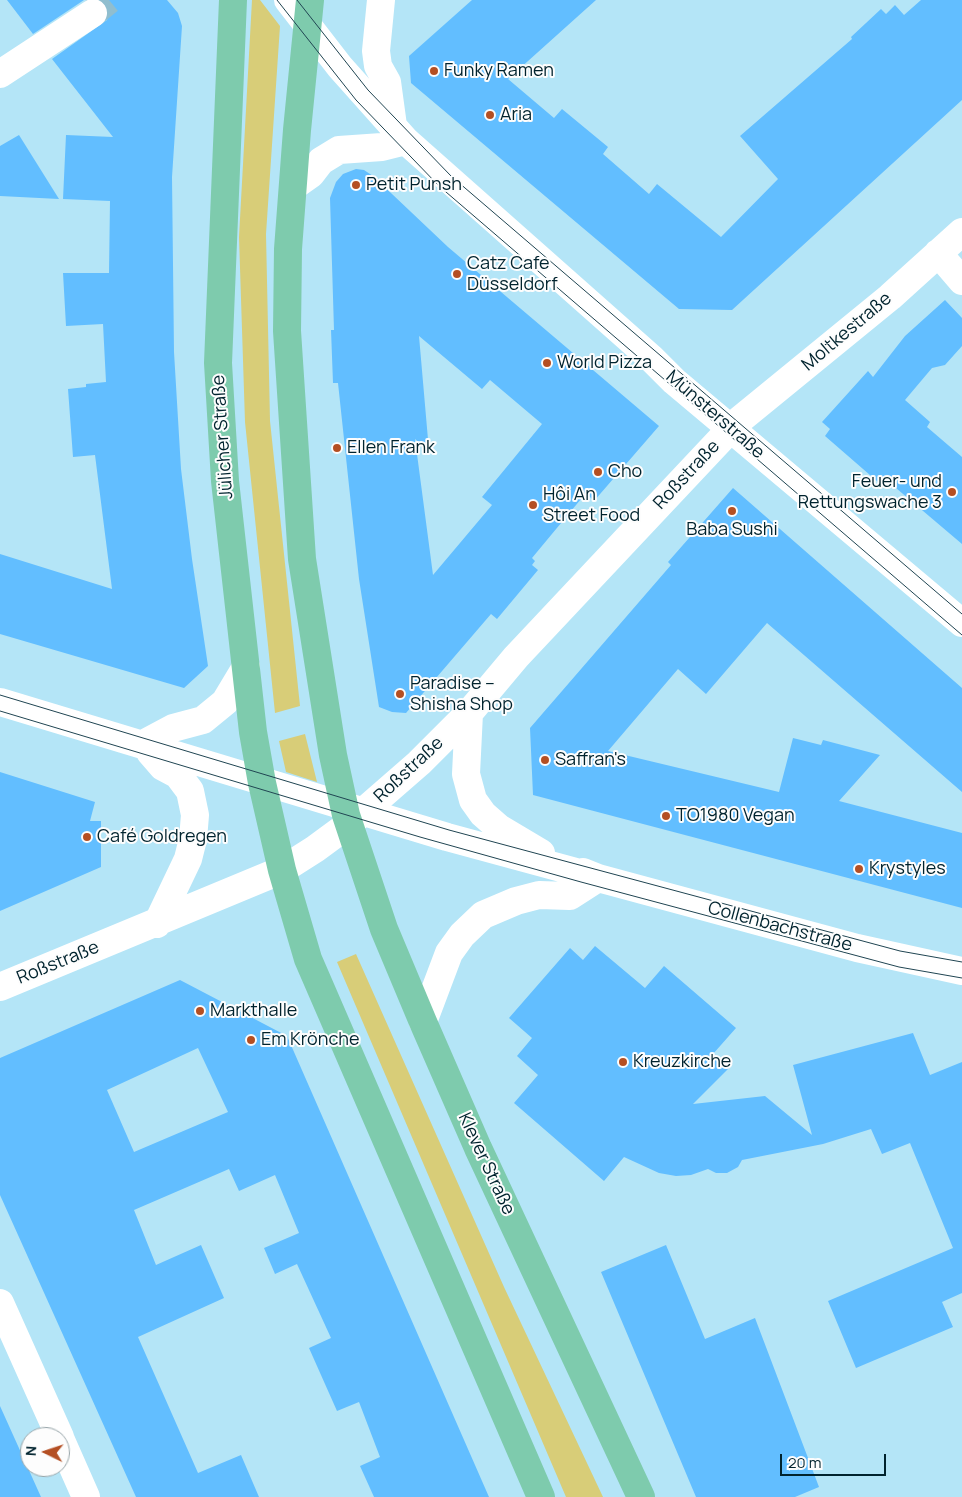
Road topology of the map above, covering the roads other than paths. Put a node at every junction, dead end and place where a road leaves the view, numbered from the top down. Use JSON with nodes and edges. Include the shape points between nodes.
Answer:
{"nodes":[{"id":1,"x":288,"y":0,"type":"edge"},
{"id":2,"x":298,"y":0,"type":"edge"},
{"id":3,"x":310,"y":0,"type":"edge"},
{"id":4,"x":381,"y":0,"type":"edge"},
{"id":5,"x":231,"y":2,"type":"edge"},
{"id":6,"x":94,"y":13,"type":"tunnel mouth"},
{"id":7,"x":307,"y":27,"type":"junction"},
{"id":8,"x":0,"y":74,"type":"edge"},
{"id":9,"x":399,"y":133,"type":"junction"},
{"id":10,"x":294,"y":186,"type":"junction"},
{"id":11,"x":962,"y":232,"type":"edge"},
{"id":12,"x":938,"y":253,"type":"junction"},
{"id":13,"x":962,"y":281,"type":"edge"},
{"id":14,"x":730,"y":429,"type":"junction"},
{"id":15,"x":962,"y":624,"type":"edge"},
{"id":16,"x":246,"y":667,"type":"junction"},
{"id":17,"x":0,"y":702,"type":"edge"},
{"id":18,"x":469,"y":713,"type":"junction"},
{"id":19,"x":144,"y":744,"type":"junction"},
{"id":20,"x":261,"y":780,"type":"junction"},
{"id":21,"x":352,"y":814,"type":"junction"},
{"id":22,"x":282,"y":870,"type":"junction"},
{"id":23,"x":598,"y":878,"type":"junction"},
{"id":24,"x":156,"y":924,"type":"junction"},
{"id":25,"x":962,"y":971,"type":"edge"},
{"id":26,"x":0,"y":987,"type":"edge"},
{"id":27,"x":423,"y":1022,"type":"junction"},
{"id":28,"x":0,"y":1303,"type":"edge"},
{"id":29,"x":56,"y":1427,"type":"edge"},
{"id":30,"x":70,"y":1460,"type":"edge"},
{"id":31,"x":86,"y":1497,"type":"edge"},
{"id":32,"x":541,"y":1497,"type":"edge"},
{"id":33,"x":641,"y":1497,"type":"edge"}],
"edges":[{"from":1,"to":7,"type":"street","name":"Münsterstraße"},
{"from":2,"to":7,"type":"main road","name":"Münsterstraße"},
{"from":3,"to":7,"type":"main road"},
{"from":4,"to":9,"type":"street","via":[[376,50],[378,66],[387,82]]},
{"from":5,"to":16,"type":"main road","name":"Jülicher Straße","via":[[218,363],[225,481]]},
{"from":6,"to":8,"type":"street"},
{"from":7,"to":9,"type":"street","name":"Münsterstraße"},
{"from":7,"to":10,"type":"main road","via":[[296,130]]},
{"from":9,"to":10,"type":"street","via":[[382,147],[339,150],[321,161],[311,174]]},
{"from":9,"to":14,"type":"street","name":"Münsterstraße"},
{"from":10,"to":21,"type":"main road","via":[[288,250],[287,331],[302,559],[328,731]]},
{"from":11,"to":12,"type":"street","name":"Moltkestraße"},
{"from":12,"to":13,"type":"street"},
{"from":12,"to":14,"type":"street","name":"Moltkestraße","via":[[890,297]]},
{"from":14,"to":15,"type":"street","name":"Münsterstraße"},
{"from":14,"to":18,"type":"street","name":"Roßstraße","via":[[516,657]]},
{"from":16,"to":19,"type":"street","via":[[225,702],[204,720],[173,728]]},
{"from":16,"to":20,"type":"main road","name":"Jülicher Straße"},
{"from":17,"to":19,"type":"street"},
{"from":18,"to":21,"type":"street","name":"Roßstraße","via":[[419,763]]},
{"from":18,"to":23,"type":"street","name":"Collenbachstraße","via":[[466,774],[474,800],[483,814],[547,856]]},
{"from":19,"to":20,"type":"street"},
{"from":19,"to":24,"type":"street","via":[[163,767],[178,775],[190,791],[195,815],[188,859]]},
{"from":20,"to":21,"type":"street"},
{"from":20,"to":22,"type":"main road","name":"Jülicher Straße"},
{"from":21,"to":22,"type":"street","name":"Roßstraße","via":[[315,850]]},
{"from":21,"to":23,"type":"street"},
{"from":21,"to":27,"type":"main road","name":"Klever Straße","via":[[384,929]]},
{"from":22,"to":24,"type":"street","name":"Roßstraße"},
{"from":22,"to":32,"type":"main road","via":[[308,959]]},
{"from":23,"to":25,"type":"street","name":"Collenbachstraße","via":[[857,948]]},
{"from":23,"to":27,"type":"street","via":[[570,896],[540,895],[483,915],[449,953]]},
{"from":24,"to":26,"type":"street","name":"Roßstraße"},
{"from":27,"to":33,"type":"main road","name":"Klever Straße","via":[[478,1148]]},
{"from":28,"to":29,"type":"street"},
{"from":30,"to":31,"type":"street"}]}
